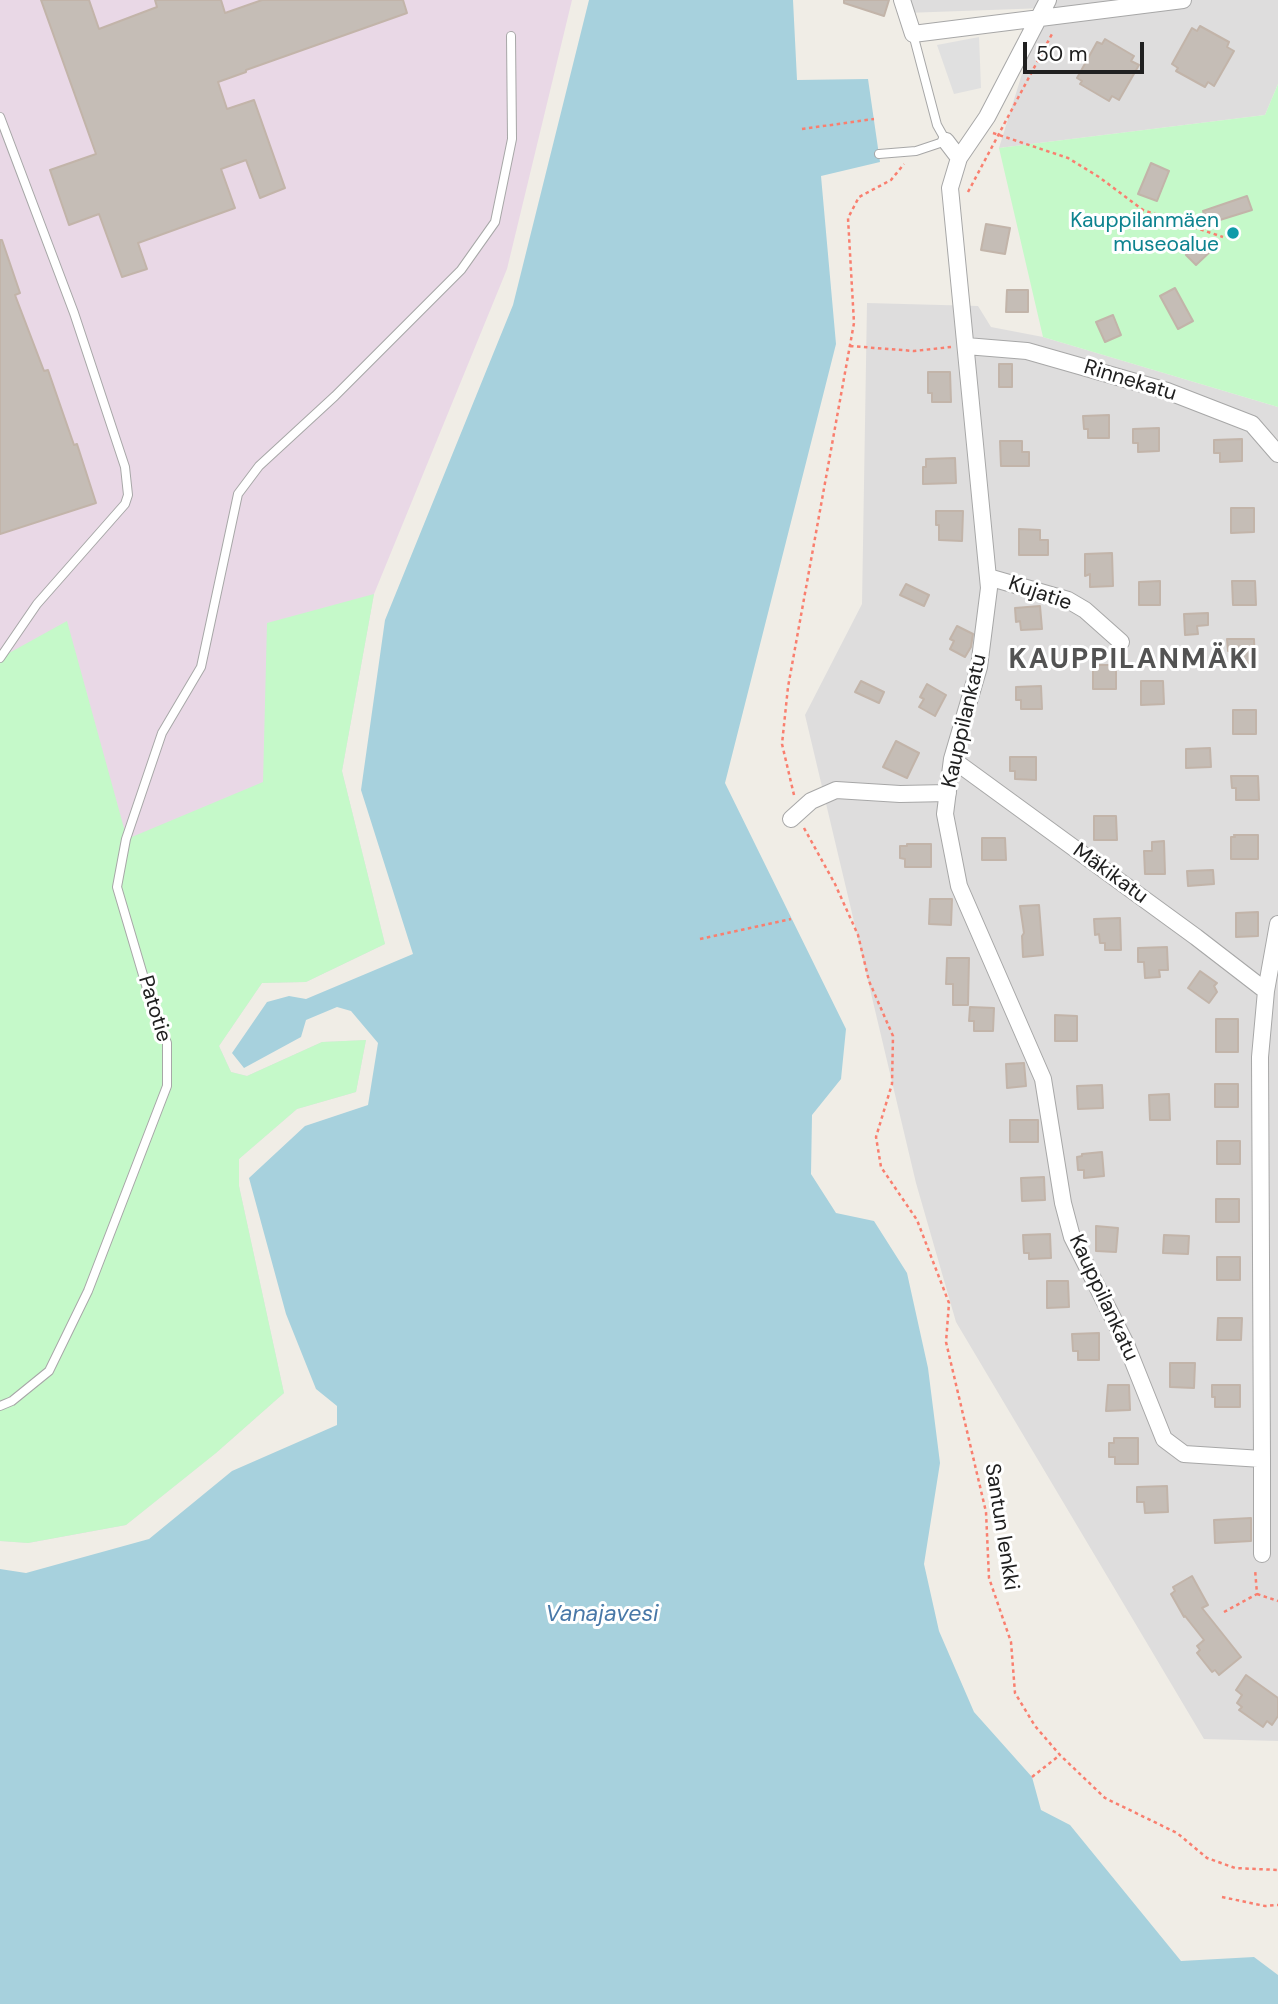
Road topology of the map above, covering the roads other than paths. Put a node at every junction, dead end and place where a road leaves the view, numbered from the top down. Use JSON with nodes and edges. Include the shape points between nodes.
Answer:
{"nodes":[{"id":1,"x":902,"y":0,"type":"edge"},
{"id":2,"x":1048,"y":0,"type":"edge"},
{"id":3,"x":1183,"y":0,"type":"edge"},
{"id":4,"x":1040,"y":16,"type":"junction"},
{"id":5,"x":913,"y":34,"type":"junction"},
{"id":6,"x":511,"y":36,"type":"dead end"},
{"id":7,"x":0,"y":117,"type":"edge"},
{"id":8,"x":946,"y":141,"type":"junction"},
{"id":9,"x":879,"y":154,"type":"dead end"},
{"id":10,"x":960,"y":158,"type":"junction"},
{"id":11,"x":966,"y":346,"type":"junction"},
{"id":12,"x":1278,"y":454,"type":"edge"},
{"id":13,"x":988,"y":577,"type":"junction"},
{"id":14,"x":1121,"y":642,"type":"dead end"},
{"id":15,"x":0,"y":658,"type":"edge"},
{"id":16,"x":951,"y":759,"type":"junction"},
{"id":17,"x":947,"y":793,"type":"junction"},
{"id":18,"x":795,"y":816,"type":"road end"},
{"id":19,"x":1278,"y":924,"type":"edge"},
{"id":20,"x":1266,"y":992,"type":"junction"},
{"id":21,"x":0,"y":1406,"type":"edge"},
{"id":22,"x":1262,"y":1459,"type":"junction"},
{"id":23,"x":1259,"y":1561,"type":"road end"}],
"edges":[{"from":1,"to":5,"type":"street"},
{"from":2,"to":4,"type":"street","name":"Kauppilankatu"},
{"from":3,"to":4,"type":"street"},
{"from":4,"to":5,"type":"street"},
{"from":4,"to":10,"type":"street","name":"Kauppilankatu"},
{"from":5,"to":8,"type":"lane","via":[[937,125]]},
{"from":6,"to":21,"type":"lane","name":"Patotie","via":[[512,139],[495,222],[461,270],[259,466],[238,494],[201,667],[162,733],[126,839],[117,887],[167,1043],[167,1086],[88,1291],[49,1371]]},
{"from":7,"to":15,"type":"lane","via":[[78,326],[125,467],[128,495],[125,505],[37,604]]},
{"from":8,"to":9,"type":"lane","via":[[916,151]]},
{"from":8,"to":10,"type":"street"},
{"from":10,"to":11,"type":"street","name":"Kauppilankatu","via":[[950,188]]},
{"from":11,"to":12,"type":"street","name":"Rinnekatu","via":[[1027,351],[1167,391],[1252,424]]},
{"from":11,"to":13,"type":"street","name":"Kauppilankatu"},
{"from":13,"to":14,"type":"street","name":"Kujatie","via":[[1068,600]]},
{"from":13,"to":16,"type":"street","name":"Kauppilankatu","via":[[979,667]]},
{"from":16,"to":17,"type":"street","name":"Kauppilankatu"},
{"from":16,"to":20,"type":"street","name":"Mäkikatu"},
{"from":17,"to":18,"type":"street","via":[[836,790],[811,801]]},
{"from":17,"to":22,"type":"street","name":"Kauppilankatu","via":[[945,814],[959,886],[1043,1079],[1072,1237],[1126,1343],[1164,1439],[1184,1454]]},
{"from":19,"to":20,"type":"street"},
{"from":20,"to":22,"type":"street","via":[[1260,1057]]},
{"from":22,"to":23,"type":"street"}]}
